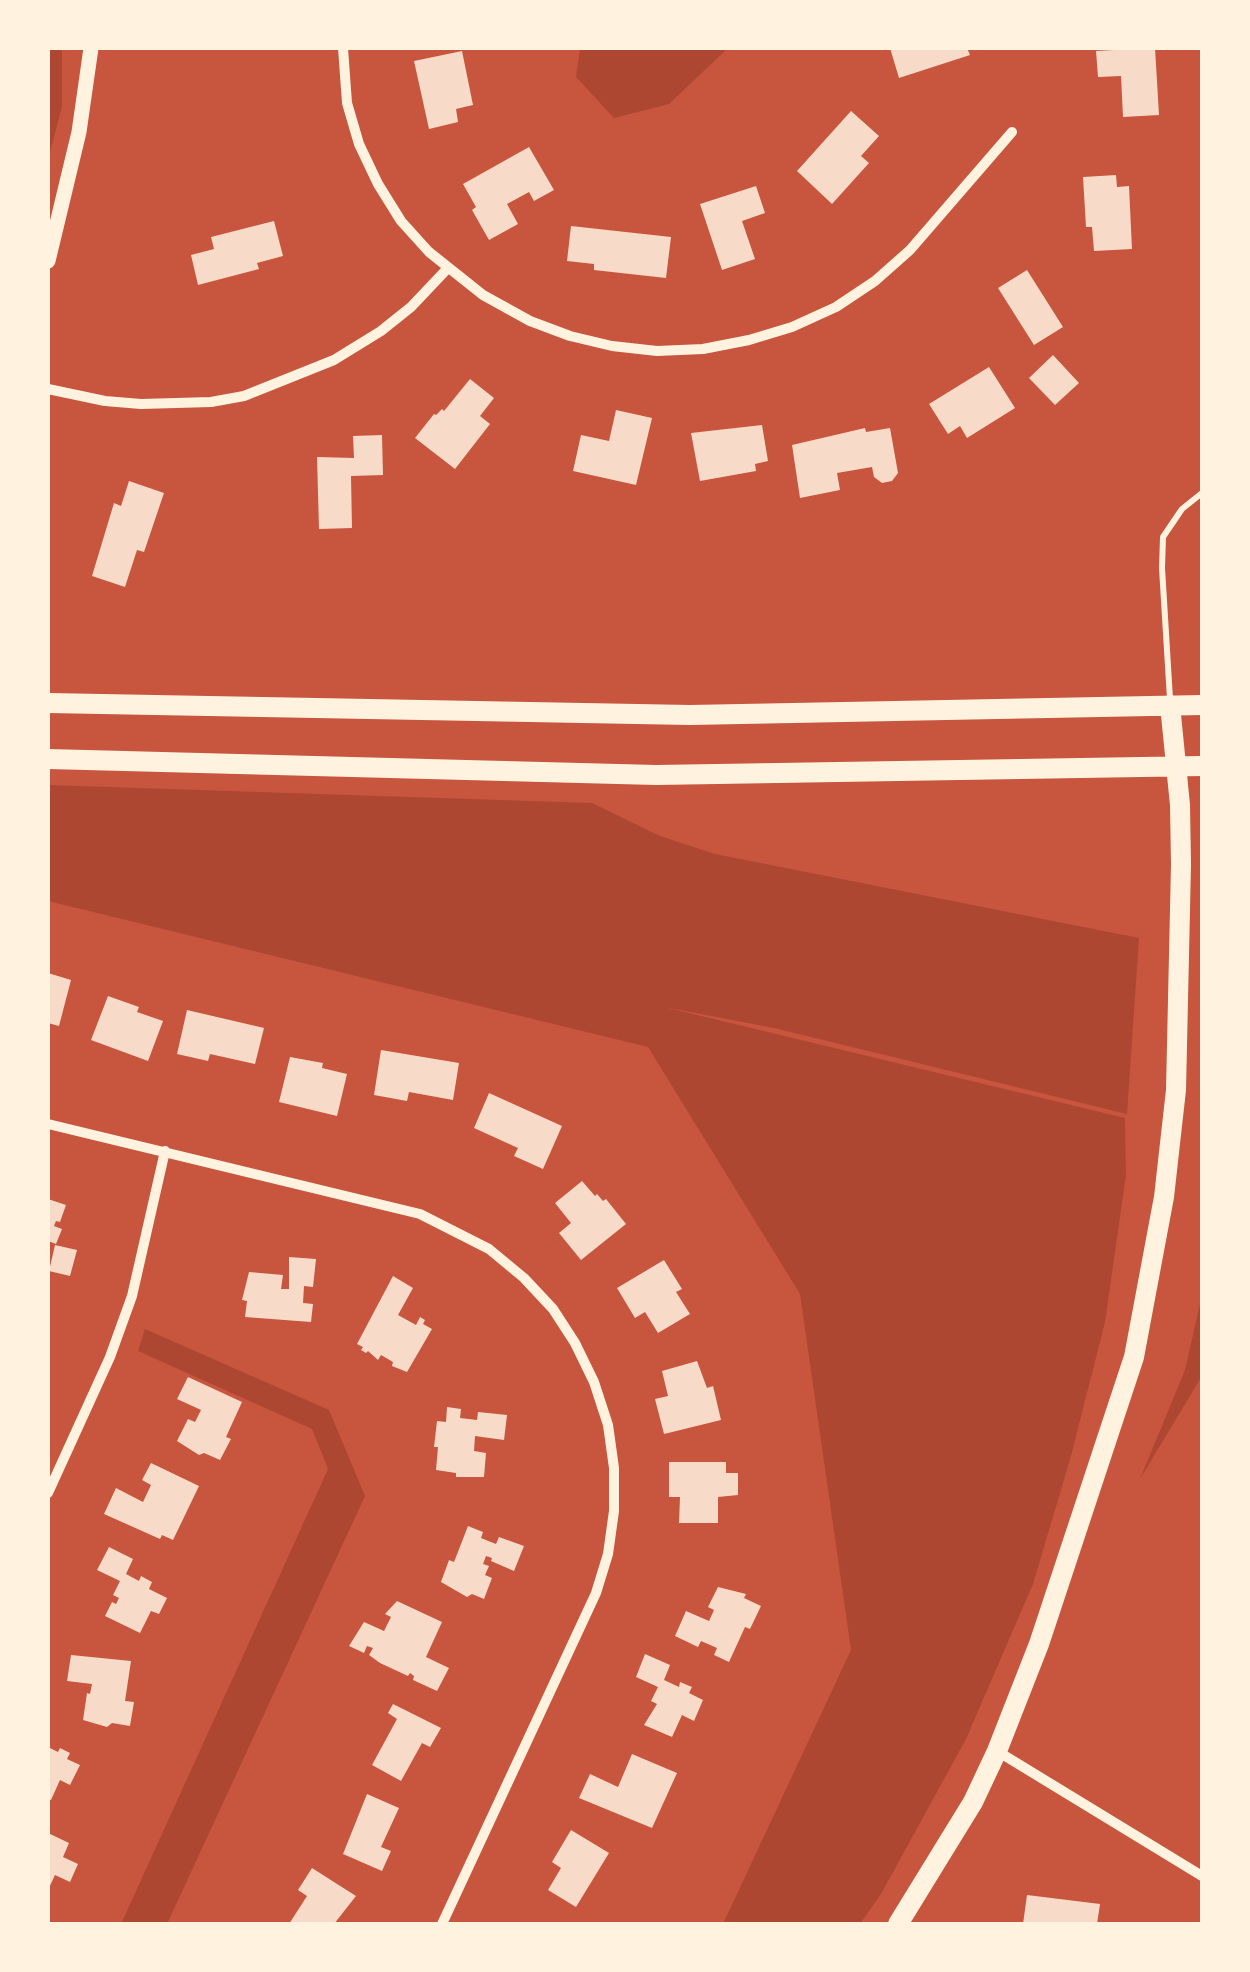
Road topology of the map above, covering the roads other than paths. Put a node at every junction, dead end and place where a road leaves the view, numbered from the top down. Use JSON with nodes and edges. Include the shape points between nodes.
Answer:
{"nodes":[{"id":1,"x":91,"y":48,"type":"edge"},
{"id":2,"x":344,"y":48,"type":"edge"},
{"id":3,"x":1012,"y":132,"type":"dead end"},
{"id":4,"x":48,"y":261,"type":"edge"},
{"id":5,"x":448,"y":270,"type":"junction"},
{"id":6,"x":48,"y":389,"type":"edge"},
{"id":7,"x":1202,"y":493,"type":"edge"},
{"id":8,"x":48,"y":703,"type":"edge"},
{"id":9,"x":1170,"y":705,"type":"junction"},
{"id":10,"x":1202,"y":705,"type":"edge"},
{"id":11,"x":48,"y":759,"type":"edge"},
{"id":12,"x":1176,"y":766,"type":"junction"},
{"id":13,"x":1202,"y":766,"type":"edge"},
{"id":14,"x":48,"y":1124,"type":"edge"},
{"id":15,"x":165,"y":1151,"type":"junction"},
{"id":16,"x":48,"y":1493,"type":"edge"},
{"id":17,"x":997,"y":1752,"type":"junction"},
{"id":18,"x":1202,"y":1876,"type":"edge"},
{"id":19,"x":442,"y":1924,"type":"edge"},
{"id":20,"x":898,"y":1924,"type":"edge"}],
"edges":[{"from":1,"to":4,"type":"street"},
{"from":2,"to":5,"type":"street","via":[[347,103],[359,144],[401,220]]},
{"from":3,"to":5,"type":"street","via":[[875,281],[792,327],[749,340],[657,351],[584,340],[530,321]]},
{"from":5,"to":6,"type":"street","via":[[381,331],[334,360],[244,396],[140,404]]},
{"from":7,"to":9,"type":"lane","via":[[1163,537]]},
{"from":8,"to":9,"type":"main road","via":[[690,715]]},
{"from":9,"to":10,"type":"main road"},
{"from":9,"to":12,"type":"main road"},
{"from":11,"to":12,"type":"main road","via":[[656,775]]},
{"from":12,"to":13,"type":"main road"},
{"from":12,"to":17,"type":"main road","via":[[1180,990],[1164,1197],[1134,1357]]},
{"from":14,"to":15,"type":"street"},
{"from":15,"to":16,"type":"street","via":[[132,1296]]},
{"from":15,"to":19,"type":"street","via":[[420,1214],[455,1229],[489,1249],[543,1299],[594,1382],[614,1468],[608,1554],[596,1593]]},
{"from":17,"to":18,"type":"street"},
{"from":17,"to":20,"type":"main road"}]}
